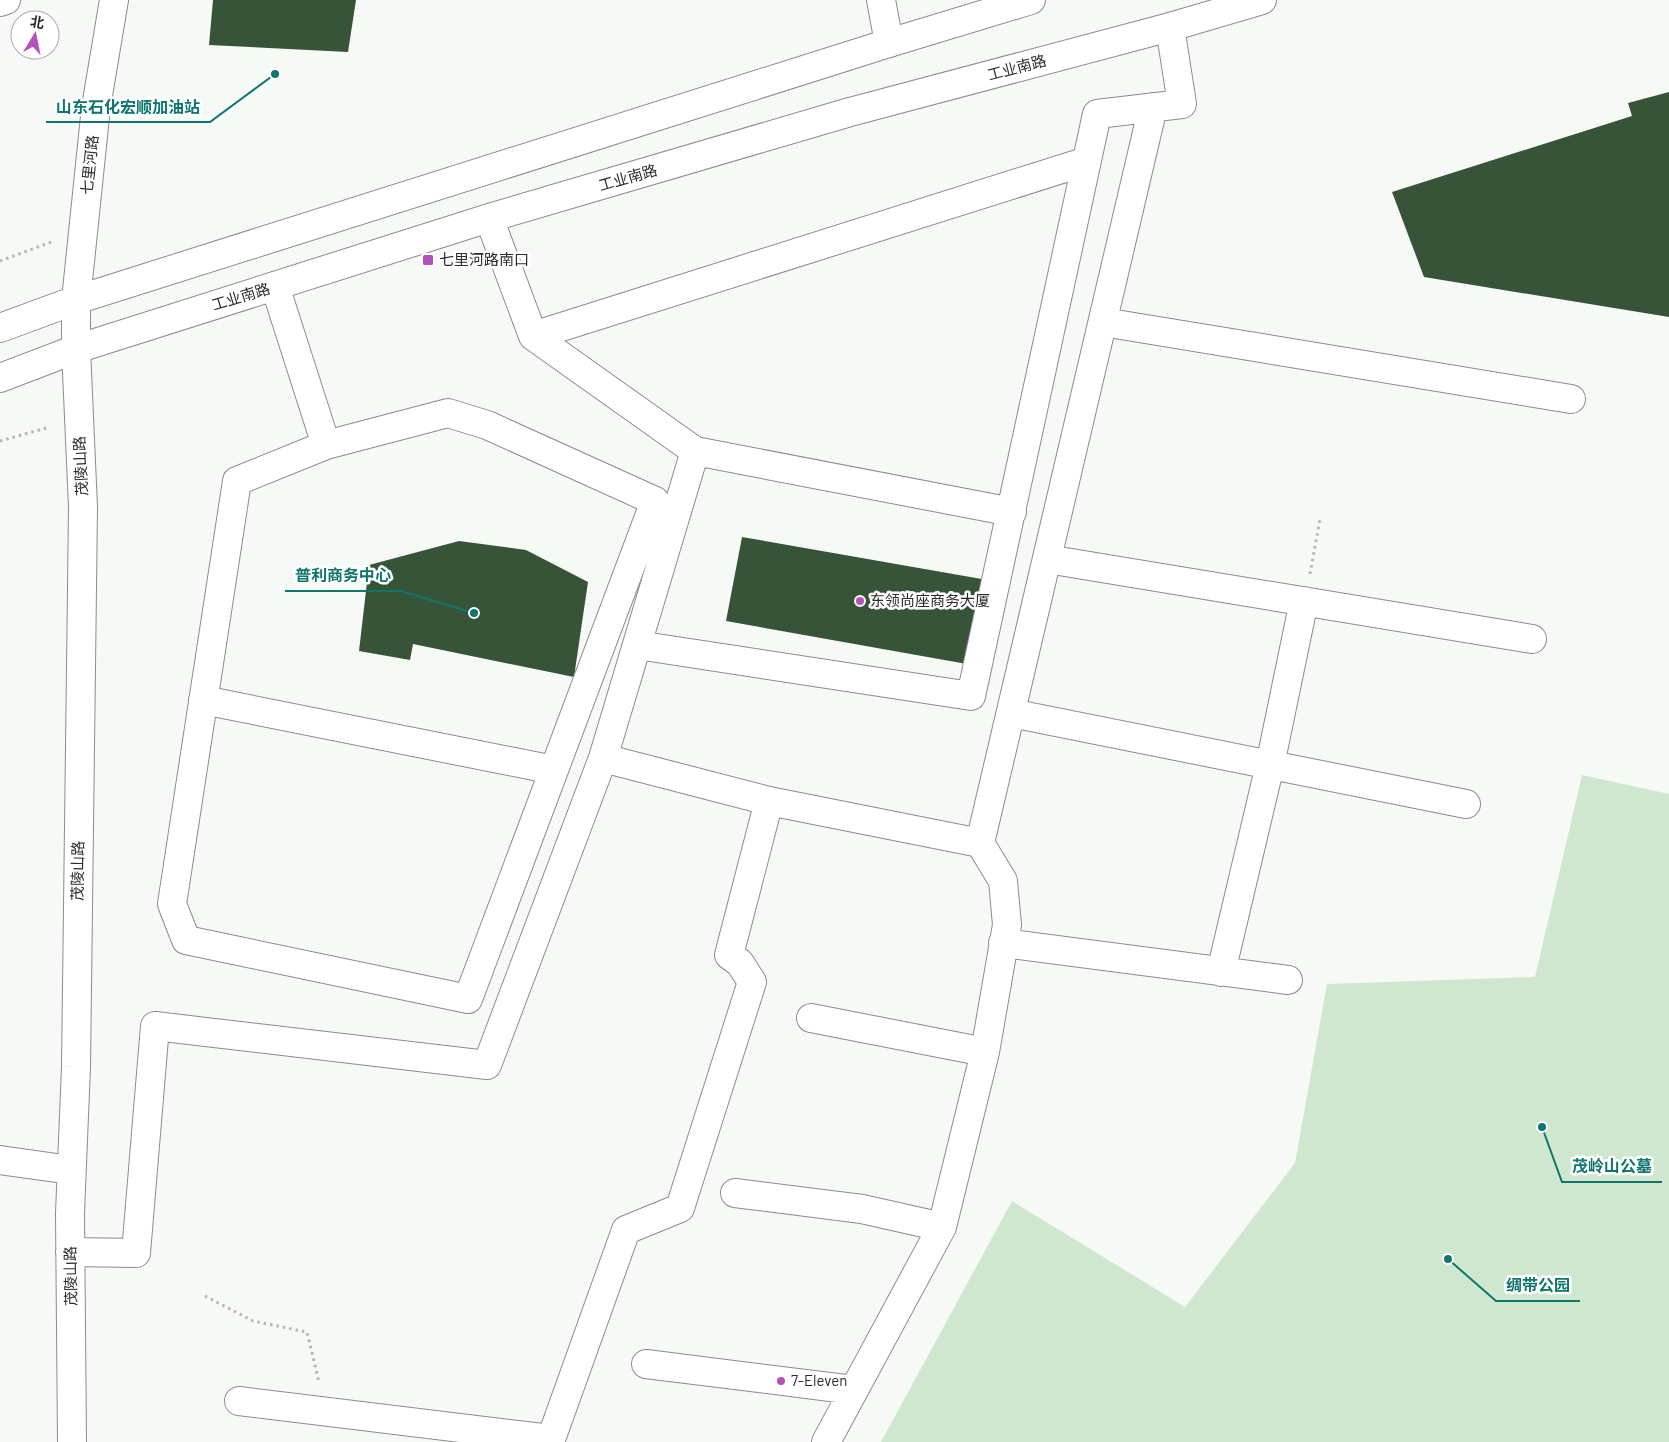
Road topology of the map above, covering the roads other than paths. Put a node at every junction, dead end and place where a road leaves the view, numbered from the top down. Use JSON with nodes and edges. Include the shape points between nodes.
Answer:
{"nodes":[{"id":1,"x":6,"y":0,"type":"edge"},
{"id":2,"x":114,"y":0,"type":"edge"},
{"id":3,"x":881,"y":0,"type":"edge"},
{"id":4,"x":1031,"y":0,"type":"edge"},
{"id":5,"x":1262,"y":0,"type":"edge"},
{"id":6,"x":0,"y":2,"type":"edge"},
{"id":7,"x":1170,"y":27,"type":"junction"},
{"id":8,"x":889,"y":43,"type":"junction"},
{"id":9,"x":1153,"y":107,"type":"junction"},
{"id":10,"x":1087,"y":162,"type":"junction"},
{"id":11,"x":489,"y":218,"type":"junction"},
{"id":12,"x":276,"y":286,"type":"junction"},
{"id":13,"x":76,"y":300,"type":"junction"},
{"id":14,"x":1103,"y":322,"type":"junction"},
{"id":15,"x":0,"y":328,"type":"edge"},
{"id":16,"x":532,"y":336,"type":"junction"},
{"id":17,"x":76,"y":348,"type":"junction"},
{"id":18,"x":0,"y":378,"type":"edge"},
{"id":19,"x":1571,"y":399,"type":"dead end"},
{"id":20,"x":326,"y":445,"type":"junction"},
{"id":21,"x":695,"y":451,"type":"junction"},
{"id":22,"x":1012,"y":512,"type":"junction"},
{"id":23,"x":1047,"y":558,"type":"junction"},
{"id":24,"x":1304,"y":601,"type":"junction"},
{"id":25,"x":1532,"y":639,"type":"dead end"},
{"id":26,"x":637,"y":645,"type":"junction"},
{"id":27,"x":203,"y":700,"type":"junction"},
{"id":28,"x":1011,"y":713,"type":"junction"},
{"id":29,"x":603,"y":758,"type":"junction"},
{"id":30,"x":1270,"y":765,"type":"junction"},
{"id":31,"x":554,"y":770,"type":"junction"},
{"id":32,"x":769,"y":801,"type":"junction"},
{"id":33,"x":1466,"y":804,"type":"dead end"},
{"id":34,"x":980,"y":843,"type":"junction"},
{"id":35,"x":1003,"y":943,"type":"junction"},
{"id":36,"x":1221,"y":972,"type":"junction"},
{"id":37,"x":1288,"y":980,"type":"dead end"},
{"id":38,"x":811,"y":1018,"type":"dead end"},
{"id":39,"x":985,"y":1052,"type":"junction"},
{"id":40,"x":0,"y":1160,"type":"edge"},
{"id":41,"x":71,"y":1170,"type":"junction"},
{"id":42,"x":735,"y":1193,"type":"dead end"},
{"id":43,"x":942,"y":1226,"type":"junction"},
{"id":44,"x":70,"y":1252,"type":"junction"},
{"id":45,"x":646,"y":1364,"type":"dead end"},
{"id":46,"x":854,"y":1390,"type":"junction"},
{"id":47,"x":239,"y":1400,"type":"dead end"},
{"id":48,"x":551,"y":1441,"type":"edge"},
{"id":49,"x":72,"y":1442,"type":"edge"},
{"id":50,"x":826,"y":1442,"type":"edge"}],
"edges":[{"from":1,"to":6,"type":"street"},
{"from":2,"to":13,"type":"street","name":"七里河路","via":[[96,107]]},
{"from":3,"to":8,"type":"street"},
{"from":4,"to":8,"type":"street"},
{"from":5,"to":7,"type":"street","name":"工业南路"},
{"from":7,"to":9,"type":"street","via":[[1182,104]]},
{"from":7,"to":11,"type":"street","name":"工业南路","via":[[850,112]]},
{"from":8,"to":13,"type":"street"},
{"from":9,"to":10,"type":"street","via":[[1097,114]]},
{"from":9,"to":14,"type":"street"},
{"from":10,"to":16,"type":"street"},
{"from":10,"to":22,"type":"street"},
{"from":11,"to":12,"type":"street","name":"工业南路"},
{"from":11,"to":16,"type":"street"},
{"from":12,"to":17,"type":"street","name":"工业南路"},
{"from":12,"to":20,"type":"street"},
{"from":13,"to":15,"type":"street"},
{"from":13,"to":17,"type":"street","name":"茂陵山路"},
{"from":14,"to":19,"type":"street"},
{"from":14,"to":23,"type":"street"},
{"from":16,"to":21,"type":"street"},
{"from":17,"to":18,"type":"street","name":"工业南路"},
{"from":17,"to":41,"type":"street","name":"茂陵山路","via":[[83,506],[76,1067]]},
{"from":20,"to":27,"type":"street","via":[[237,480]]},
{"from":20,"to":31,"type":"street","via":[[448,413],[487,425],[655,501]]},
{"from":21,"to":22,"type":"street"},
{"from":21,"to":26,"type":"street"},
{"from":22,"to":26,"type":"street","via":[[972,696]]},
{"from":23,"to":24,"type":"street"},
{"from":23,"to":28,"type":"street"},
{"from":24,"to":25,"type":"street"},
{"from":24,"to":30,"type":"street"},
{"from":26,"to":29,"type":"street"},
{"from":27,"to":31,"type":"street"},
{"from":27,"to":31,"type":"street","via":[[172,904],[186,940],[468,999]]},
{"from":28,"to":30,"type":"street"},
{"from":28,"to":34,"type":"street"},
{"from":29,"to":32,"type":"street"},
{"from":29,"to":44,"type":"street","via":[[487,1065],[155,1026],[136,1254]]},
{"from":30,"to":33,"type":"street"},
{"from":30,"to":36,"type":"street"},
{"from":32,"to":34,"type":"street"},
{"from":32,"to":48,"type":"street","via":[[729,956],[740,962],[752,982],[680,1208],[626,1230]]},
{"from":34,"to":35,"type":"street","via":[[1003,881],[1007,925]]},
{"from":35,"to":36,"type":"street"},
{"from":35,"to":39,"type":"street"},
{"from":36,"to":37,"type":"street"},
{"from":38,"to":39,"type":"street"},
{"from":39,"to":43,"type":"street"},
{"from":40,"to":41,"type":"street"},
{"from":41,"to":44,"type":"street","name":"茂陵山路"},
{"from":42,"to":43,"type":"street","via":[[862,1209]]},
{"from":43,"to":46,"type":"street"},
{"from":44,"to":49,"type":"street","name":"茂陵山路"},
{"from":45,"to":46,"type":"street"},
{"from":46,"to":50,"type":"street"},
{"from":47,"to":48,"type":"street"}]}
